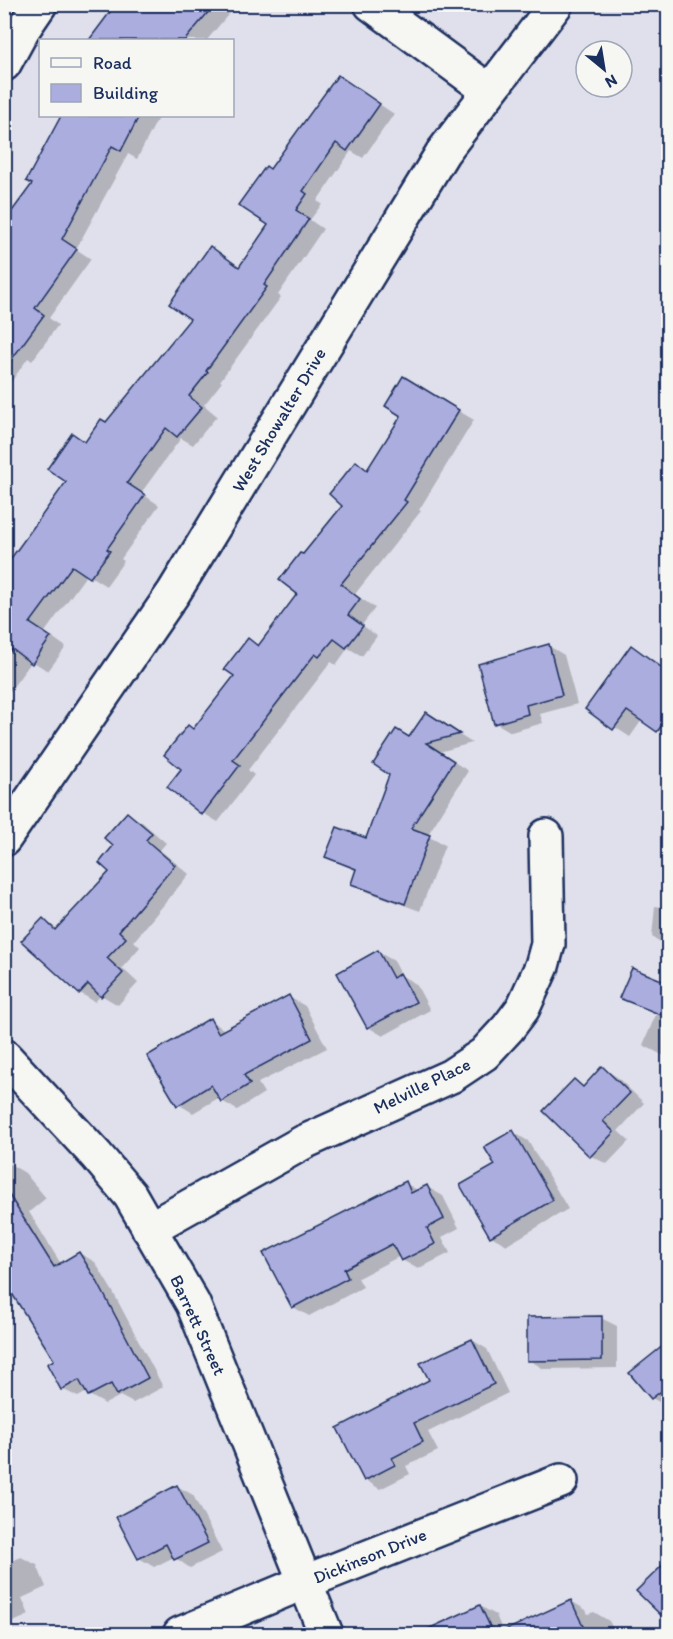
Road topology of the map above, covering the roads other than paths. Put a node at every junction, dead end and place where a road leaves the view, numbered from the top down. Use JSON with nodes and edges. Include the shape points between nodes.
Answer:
{"nodes":[{"id":1,"x":40,"y":4,"type":"edge"},
{"id":2,"x":371,"y":4,"type":"edge"},
{"id":3,"x":556,"y":4,"type":"edge"},
{"id":4,"x":4,"y":64,"type":"edge"},
{"id":5,"x":488,"y":90,"type":"junction"},
{"id":6,"x":546,"y":836,"type":"dead end"},
{"id":7,"x":4,"y":838,"type":"edge"},
{"id":8,"x":4,"y":1056,"type":"edge"},
{"id":9,"x":149,"y":1229,"type":"junction"},
{"id":10,"x":561,"y":1481,"type":"dead end"},
{"id":11,"x":305,"y":1582,"type":"junction"},
{"id":12,"x":180,"y":1635,"type":"edge"},
{"id":13,"x":326,"y":1635,"type":"edge"}],
"edges":[{"from":1,"to":4,"type":"street"},
{"from":2,"to":5,"type":"street"},
{"from":3,"to":5,"type":"street","name":"West Showalter Drive"},
{"from":5,"to":7,"type":"street","name":"West Showalter Drive","via":[[443,152],[174,592]]},
{"from":6,"to":9,"type":"street","name":"Melville Place","via":[[548,944],[542,966],[523,1008],[484,1054],[451,1076],[304,1142]]},
{"from":8,"to":9,"type":"street","name":"Barrett Street","via":[[130,1195]]},
{"from":9,"to":11,"type":"street","name":"Barrett Street","via":[[193,1304]]},
{"from":10,"to":11,"type":"street","name":"Dickinson Drive"},
{"from":11,"to":12,"type":"street","name":"Dickinson Drive"},
{"from":11,"to":13,"type":"street","name":"Barrett Street"}]}
